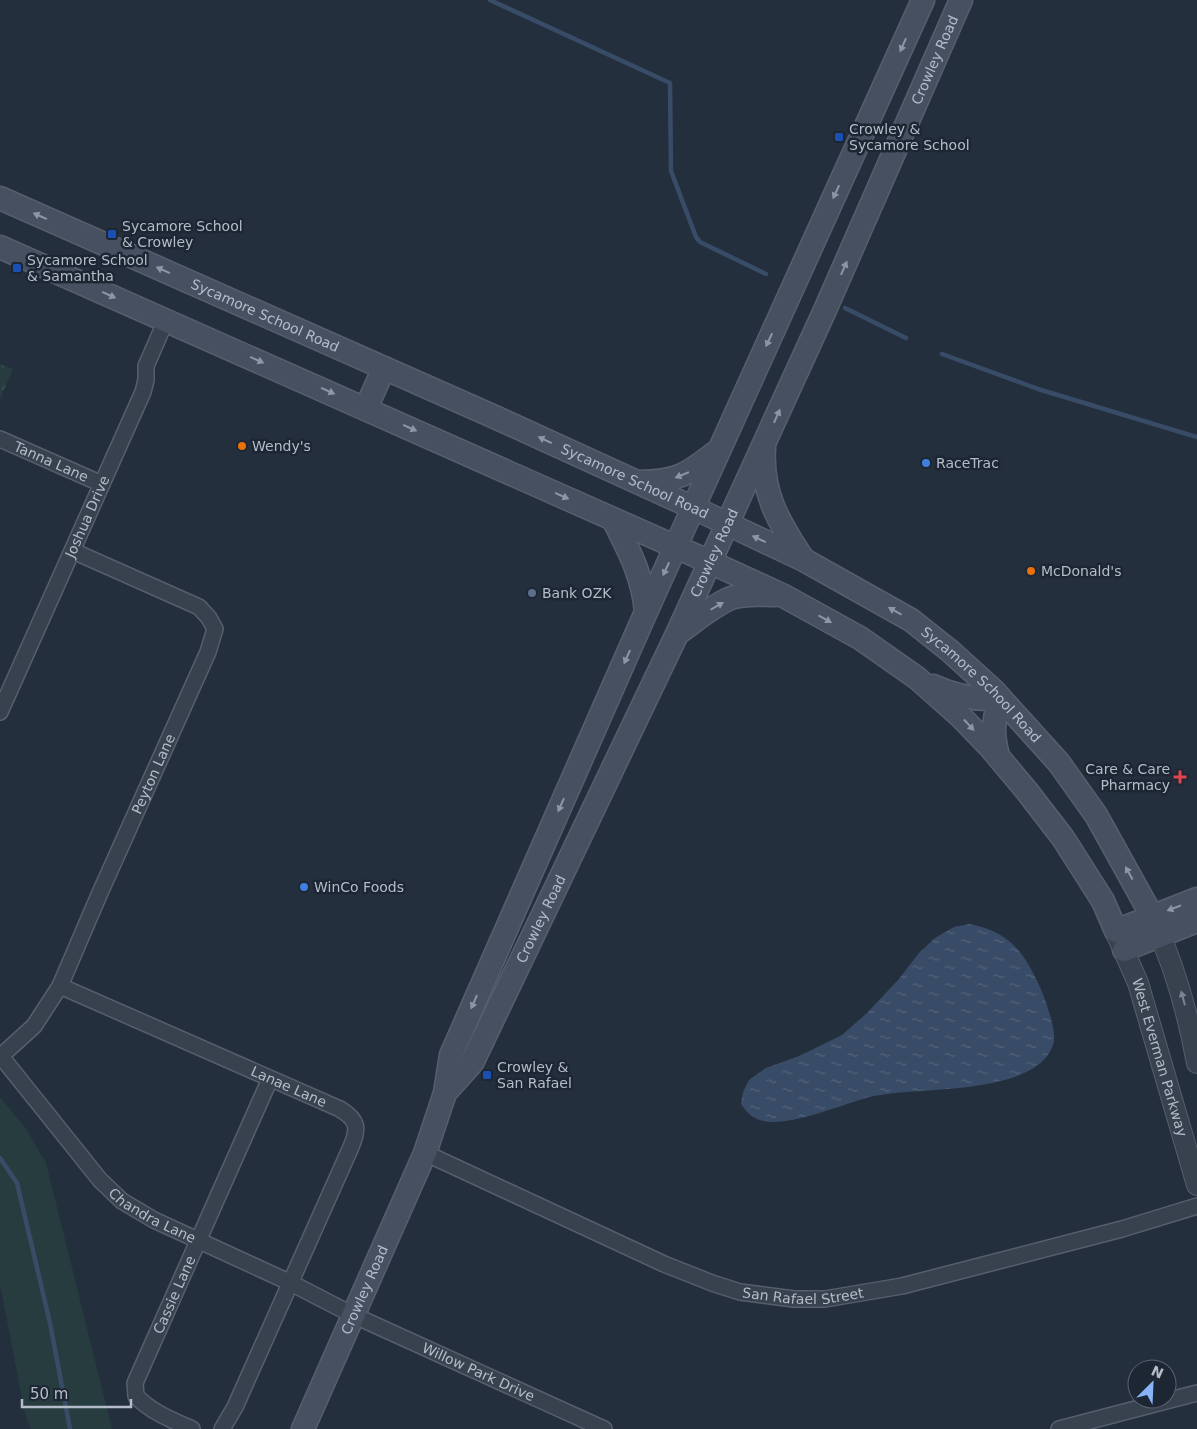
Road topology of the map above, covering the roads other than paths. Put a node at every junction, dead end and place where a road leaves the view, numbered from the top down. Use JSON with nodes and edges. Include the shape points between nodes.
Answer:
{"nodes":[{"id":1,"x":923,"y":0,"type":"edge"},
{"id":2,"x":961,"y":0,"type":"edge"},
{"id":3,"x":1,"y":202,"type":"edge"},
{"id":4,"x":0,"y":247,"type":"edge"},
{"id":5,"x":166,"y":320,"type":"junction"},
{"id":6,"x":384,"y":368,"type":"junction"},
{"id":7,"x":366,"y":408,"type":"junction"},
{"id":8,"x":0,"y":439,"type":"edge"},
{"id":9,"x":765,"y":442,"type":"junction"},
{"id":10,"x":719,"y":450,"type":"junction"},
{"id":11,"x":637,"y":482,"type":"junction"},
{"id":12,"x":102,"y":484,"type":"junction"},
{"id":13,"x":694,"y":508,"type":"junction"},
{"id":14,"x":613,"y":519,"type":"junction"},
{"id":15,"x":727,"y":524,"type":"junction"},
{"id":16,"x":676,"y":547,"type":"junction"},
{"id":17,"x":72,"y":551,"type":"junction"},
{"id":18,"x":804,"y":560,"type":"junction"},
{"id":19,"x":710,"y":562,"type":"junction"},
{"id":20,"x":782,"y":595,"type":"junction"},
{"id":21,"x":646,"y":612,"type":"junction"},
{"id":22,"x":677,"y":634,"type":"junction"},
{"id":23,"x":917,"y":678,"type":"junction"},
{"id":24,"x":1000,"y":698,"type":"junction"},
{"id":25,"x":0,"y":712,"type":"edge"},
{"id":26,"x":998,"y":756,"type":"junction"},
{"id":27,"x":532,"y":871,"type":"junction"},
{"id":28,"x":1197,"y":899,"type":"edge"},
{"id":29,"x":1197,"y":921,"type":"edge"},
{"id":30,"x":1156,"y":926,"type":"junction"},
{"id":31,"x":1120,"y":941,"type":"junction"},
{"id":32,"x":60,"y":986,"type":"junction"},
{"id":33,"x":491,"y":1023,"type":"junction"},
{"id":34,"x":0,"y":1056,"type":"edge"},
{"id":35,"x":1197,"y":1063,"type":"edge"},
{"id":36,"x":270,"y":1079,"type":"junction"},
{"id":37,"x":445,"y":1093,"type":"junction"},
{"id":38,"x":425,"y":1153,"type":"junction"},
{"id":39,"x":1197,"y":1185,"type":"edge"},
{"id":40,"x":1197,"y":1206,"type":"edge"},
{"id":41,"x":198,"y":1241,"type":"junction"},
{"id":42,"x":291,"y":1283,"type":"junction"},
{"id":43,"x":353,"y":1315,"type":"junction"},
{"id":44,"x":1197,"y":1393,"type":"edge"},
{"id":45,"x":192,"y":1429,"type":"edge"},
{"id":46,"x":222,"y":1429,"type":"edge"},
{"id":47,"x":303,"y":1429,"type":"edge"},
{"id":48,"x":604,"y":1429,"type":"edge"},
{"id":49,"x":1059,"y":1429,"type":"edge"}],
"edges":[{"from":1,"to":10,"type":"main road","name":"Crowley Road","one_way":true},
{"from":9,"to":2,"type":"main road","name":"Crowley Road","one_way":true},
{"from":6,"to":3,"type":"main road","name":"Sycamore School Road","one_way":true},
{"from":4,"to":5,"type":"main road","one_way":true},
{"from":5,"to":7,"type":"main road","one_way":true},
{"from":5,"to":12,"type":"street","name":"Joshua Drive","via":[[146,366],[143,392]]},
{"from":6,"to":7,"type":"main road"},
{"from":11,"to":6,"type":"main road","name":"Sycamore School Road","one_way":true},
{"from":7,"to":14,"type":"main road","one_way":true},
{"from":8,"to":12,"type":"street","name":"Tanna Lane"},
{"from":9,"to":15,"type":"main road","name":"Crowley Road"},
{"from":9,"to":18,"type":"main road","via":[[763,466],[768,495],[783,530]]},
{"from":10,"to":11,"type":"main road","one_way":true,"via":[[691,472],[653,482]]},
{"from":10,"to":13,"type":"main road","name":"Crowley Road"},
{"from":11,"to":13,"type":"main road","name":"Sycamore School Road"},
{"from":12,"to":17,"type":"street","name":"Joshua Drive"},
{"from":13,"to":15,"type":"main road","name":"Sycamore School Road"},
{"from":13,"to":16,"type":"main road","name":"Crowley Road"},
{"from":14,"to":16,"type":"main road"},
{"from":14,"to":21,"type":"main road","via":[[637,567]]},
{"from":18,"to":15,"type":"main road","name":"Sycamore School Road","one_way":true},
{"from":15,"to":19,"type":"main road","name":"Crowley Road"},
{"from":16,"to":19,"type":"main road"},
{"from":16,"to":21,"type":"main road","name":"Crowley Road","one_way":true},
{"from":17,"to":25,"type":"street","name":"Joshua Drive"},
{"from":17,"to":32,"type":"street","name":"Peyton Lane","via":[[199,607],[215,628],[208,652]]},
{"from":24,"to":18,"type":"main road","name":"Sycamore School Road","one_way":true,"via":[[911,620]]},
{"from":19,"to":20,"type":"main road"},
{"from":19,"to":22,"type":"main road","name":"Crowley Road"},
{"from":22,"to":20,"type":"main road","one_way":true,"via":[[731,598],[752,594]]},
{"from":20,"to":23,"type":"main road","one_way":true,"via":[[860,638]]},
{"from":21,"to":27,"type":"main road","name":"Crowley Road","one_way":true},
{"from":22,"to":33,"type":"main road","name":"Crowley Road"},
{"from":23,"to":24,"type":"main road","via":[[972,699]]},
{"from":23,"to":26,"type":"main road","one_way":true},
{"from":24,"to":26,"type":"main road","via":[[993,724]]},
{"from":30,"to":24,"type":"main road","name":"Sycamore School Road","one_way":true,"via":[[1096,815],[1060,763]]},
{"from":26,"to":31,"type":"main road","via":[[1063,838],[1102,901]]},
{"from":27,"to":33,"type":"main road","via":[[533,898],[494,991]]},
{"from":27,"to":37,"type":"main road","name":"Crowley Road","one_way":true,"via":[[451,1055]]},
{"from":28,"to":30,"type":"main road","one_way":true},
{"from":29,"to":30,"type":"main road"},
{"from":30,"to":31,"type":"main road"},
{"from":35,"to":30,"type":"street","one_way":true,"via":[[1177,978]]},
{"from":31,"to":39,"type":"street","name":"West Everman Parkway","via":[[1138,983]]},
{"from":32,"to":34,"type":"street","name":"Peyton Lane","via":[[34,1026]]},
{"from":32,"to":36,"type":"street","name":"Lanae Lane"},
{"from":33,"to":37,"type":"main road","name":"Crowley Road","via":[[472,1062]]},
{"from":34,"to":41,"type":"street","name":"Chandra Lane","via":[[100,1180],[122,1201]]},
{"from":36,"to":41,"type":"street","name":"Cassie Lane"},
{"from":36,"to":42,"type":"street","name":"Lanae Lane","via":[[340,1109],[350,1115],[356,1125],[353,1142]]},
{"from":37,"to":38,"type":"main road","name":"Crowley Road"},
{"from":38,"to":40,"type":"street","name":"San Rafael Street","via":[[672,1267],[740,1292],[794,1299],[825,1299],[902,1286],[1122,1230]]},
{"from":38,"to":43,"type":"main road","name":"Crowley Road"},
{"from":41,"to":42,"type":"street","name":"Chandra Lane"},
{"from":41,"to":45,"type":"street","name":"Cassie Lane","via":[[135,1384],[136,1396],[144,1405]]},
{"from":42,"to":43,"type":"street","name":"Chandra Lane"},
{"from":42,"to":46,"type":"street"},
{"from":43,"to":47,"type":"main road","name":"Crowley Road"},
{"from":43,"to":48,"type":"street","name":"Willow Park Drive"},
{"from":44,"to":49,"type":"street"}]}
